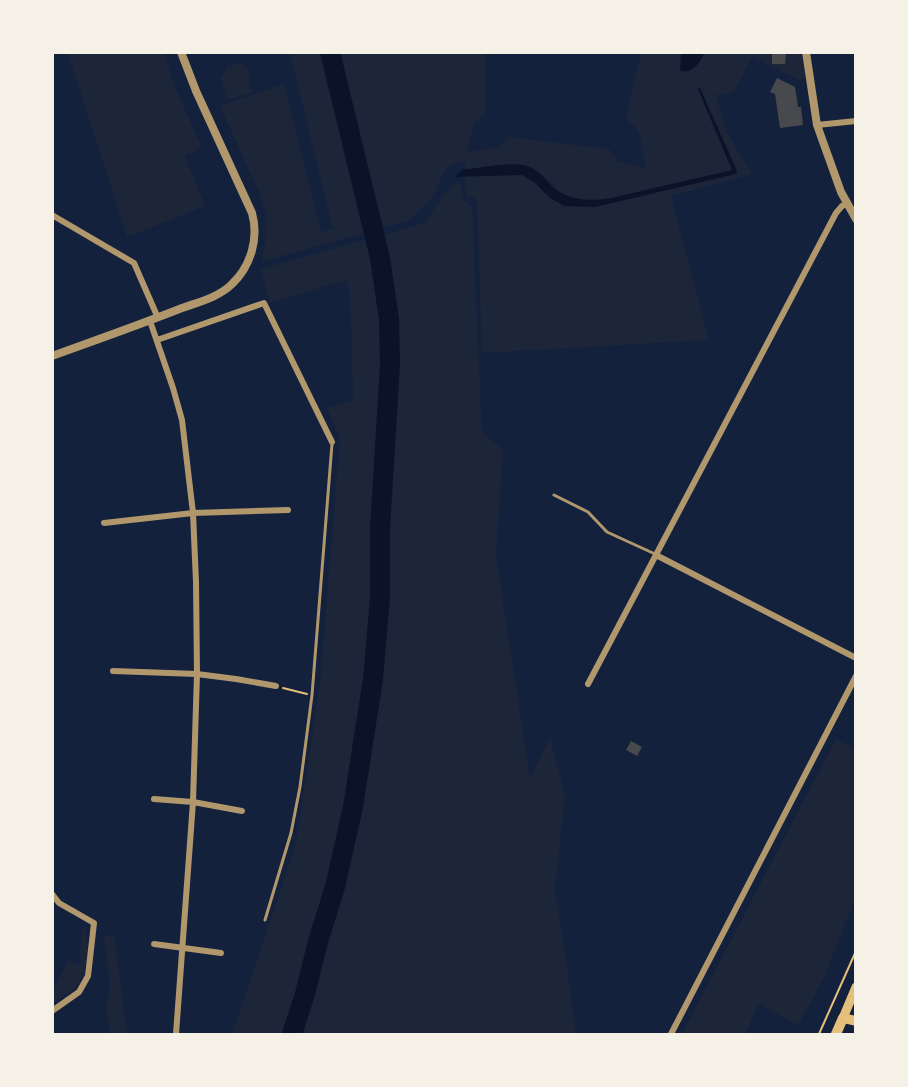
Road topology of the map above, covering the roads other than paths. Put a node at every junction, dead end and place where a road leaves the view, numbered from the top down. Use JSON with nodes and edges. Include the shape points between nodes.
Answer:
{"nodes":[{"id":1,"x":181,"y":52,"type":"edge"},
{"id":2,"x":806,"y":52,"type":"edge"},
{"id":3,"x":855,"y":121,"type":"edge"},
{"id":4,"x":817,"y":125,"type":"junction"},
{"id":5,"x":846,"y":204,"type":"junction"},
{"id":6,"x":52,"y":215,"type":"edge"},
{"id":7,"x":855,"y":219,"type":"edge"},
{"id":8,"x":154,"y":319,"type":"junction"},
{"id":9,"x":157,"y":340,"type":"junction"},
{"id":10,"x":52,"y":356,"type":"edge"},
{"id":11,"x":332,"y":442,"type":"joint"},
{"id":12,"x":554,"y":495,"type":"dead end"},
{"id":13,"x":288,"y":510,"type":"dead end"},
{"id":14,"x":193,"y":513,"type":"junction"},
{"id":15,"x":104,"y":523,"type":"dead end"},
{"id":16,"x":656,"y":555,"type":"junction"},
{"id":17,"x":855,"y":658,"type":"edge"},
{"id":18,"x":113,"y":671,"type":"dead end"},
{"id":19,"x":197,"y":674,"type":"junction"},
{"id":20,"x":855,"y":676,"type":"edge"},
{"id":21,"x":588,"y":684,"type":"dead end"},
{"id":22,"x":276,"y":686,"type":"road end"},
{"id":23,"x":153,"y":799,"type":"dead end"},
{"id":24,"x":193,"y":802,"type":"junction"},
{"id":25,"x":242,"y":811,"type":"dead end"},
{"id":26,"x":52,"y":894,"type":"edge"},
{"id":27,"x":265,"y":920,"type":"dead end"},
{"id":28,"x":154,"y":944,"type":"dead end"},
{"id":29,"x":183,"y":946,"type":"junction"},
{"id":30,"x":221,"y":952,"type":"dead end"},
{"id":31,"x":855,"y":987,"type":"edge"},
{"id":32,"x":52,"y":1011,"type":"edge"},
{"id":33,"x":843,"y":1018,"type":"junction"},
{"id":34,"x":855,"y":1022,"type":"edge"},
{"id":35,"x":176,"y":1035,"type":"edge"},
{"id":36,"x":671,"y":1035,"type":"edge"},
{"id":37,"x":836,"y":1035,"type":"edge"}],
"edges":[{"from":1,"to":8,"type":"street","via":[[252,213],[255,234],[246,265],[230,286]]},
{"from":2,"to":4,"type":"street"},
{"from":3,"to":4,"type":"street"},
{"from":4,"to":5,"type":"street"},
{"from":5,"to":7,"type":"street"},
{"from":5,"to":16,"type":"street","via":[[836,213]]},
{"from":6,"to":8,"type":"street","via":[[134,263]]},
{"from":8,"to":9,"type":"street"},
{"from":8,"to":10,"type":"street"},
{"from":9,"to":11,"type":"street","via":[[264,303]]},
{"from":9,"to":14,"type":"street","via":[[182,420]]},
{"from":11,"to":27,"type":"lane","via":[[312,695],[300,787],[291,833]]},
{"from":12,"to":16,"type":"lane","via":[[588,512],[607,532]]},
{"from":13,"to":14,"type":"street"},
{"from":14,"to":15,"type":"street"},
{"from":14,"to":19,"type":"street"},
{"from":16,"to":17,"type":"street"},
{"from":16,"to":21,"type":"street"},
{"from":18,"to":19,"type":"street"},
{"from":19,"to":22,"type":"street"},
{"from":19,"to":24,"type":"street"},
{"from":20,"to":36,"type":"street"},
{"from":23,"to":24,"type":"street"},
{"from":24,"to":25,"type":"street"},
{"from":24,"to":29,"type":"street"},
{"from":26,"to":32,"type":"street","via":[[59,903],[94,923],[88,975],[79,992]]},
{"from":28,"to":29,"type":"street"},
{"from":29,"to":30,"type":"street"},
{"from":29,"to":35,"type":"street"},
{"from":31,"to":33,"type":"main road"},
{"from":33,"to":34,"type":"main road"},
{"from":33,"to":37,"type":"main road"}]}
